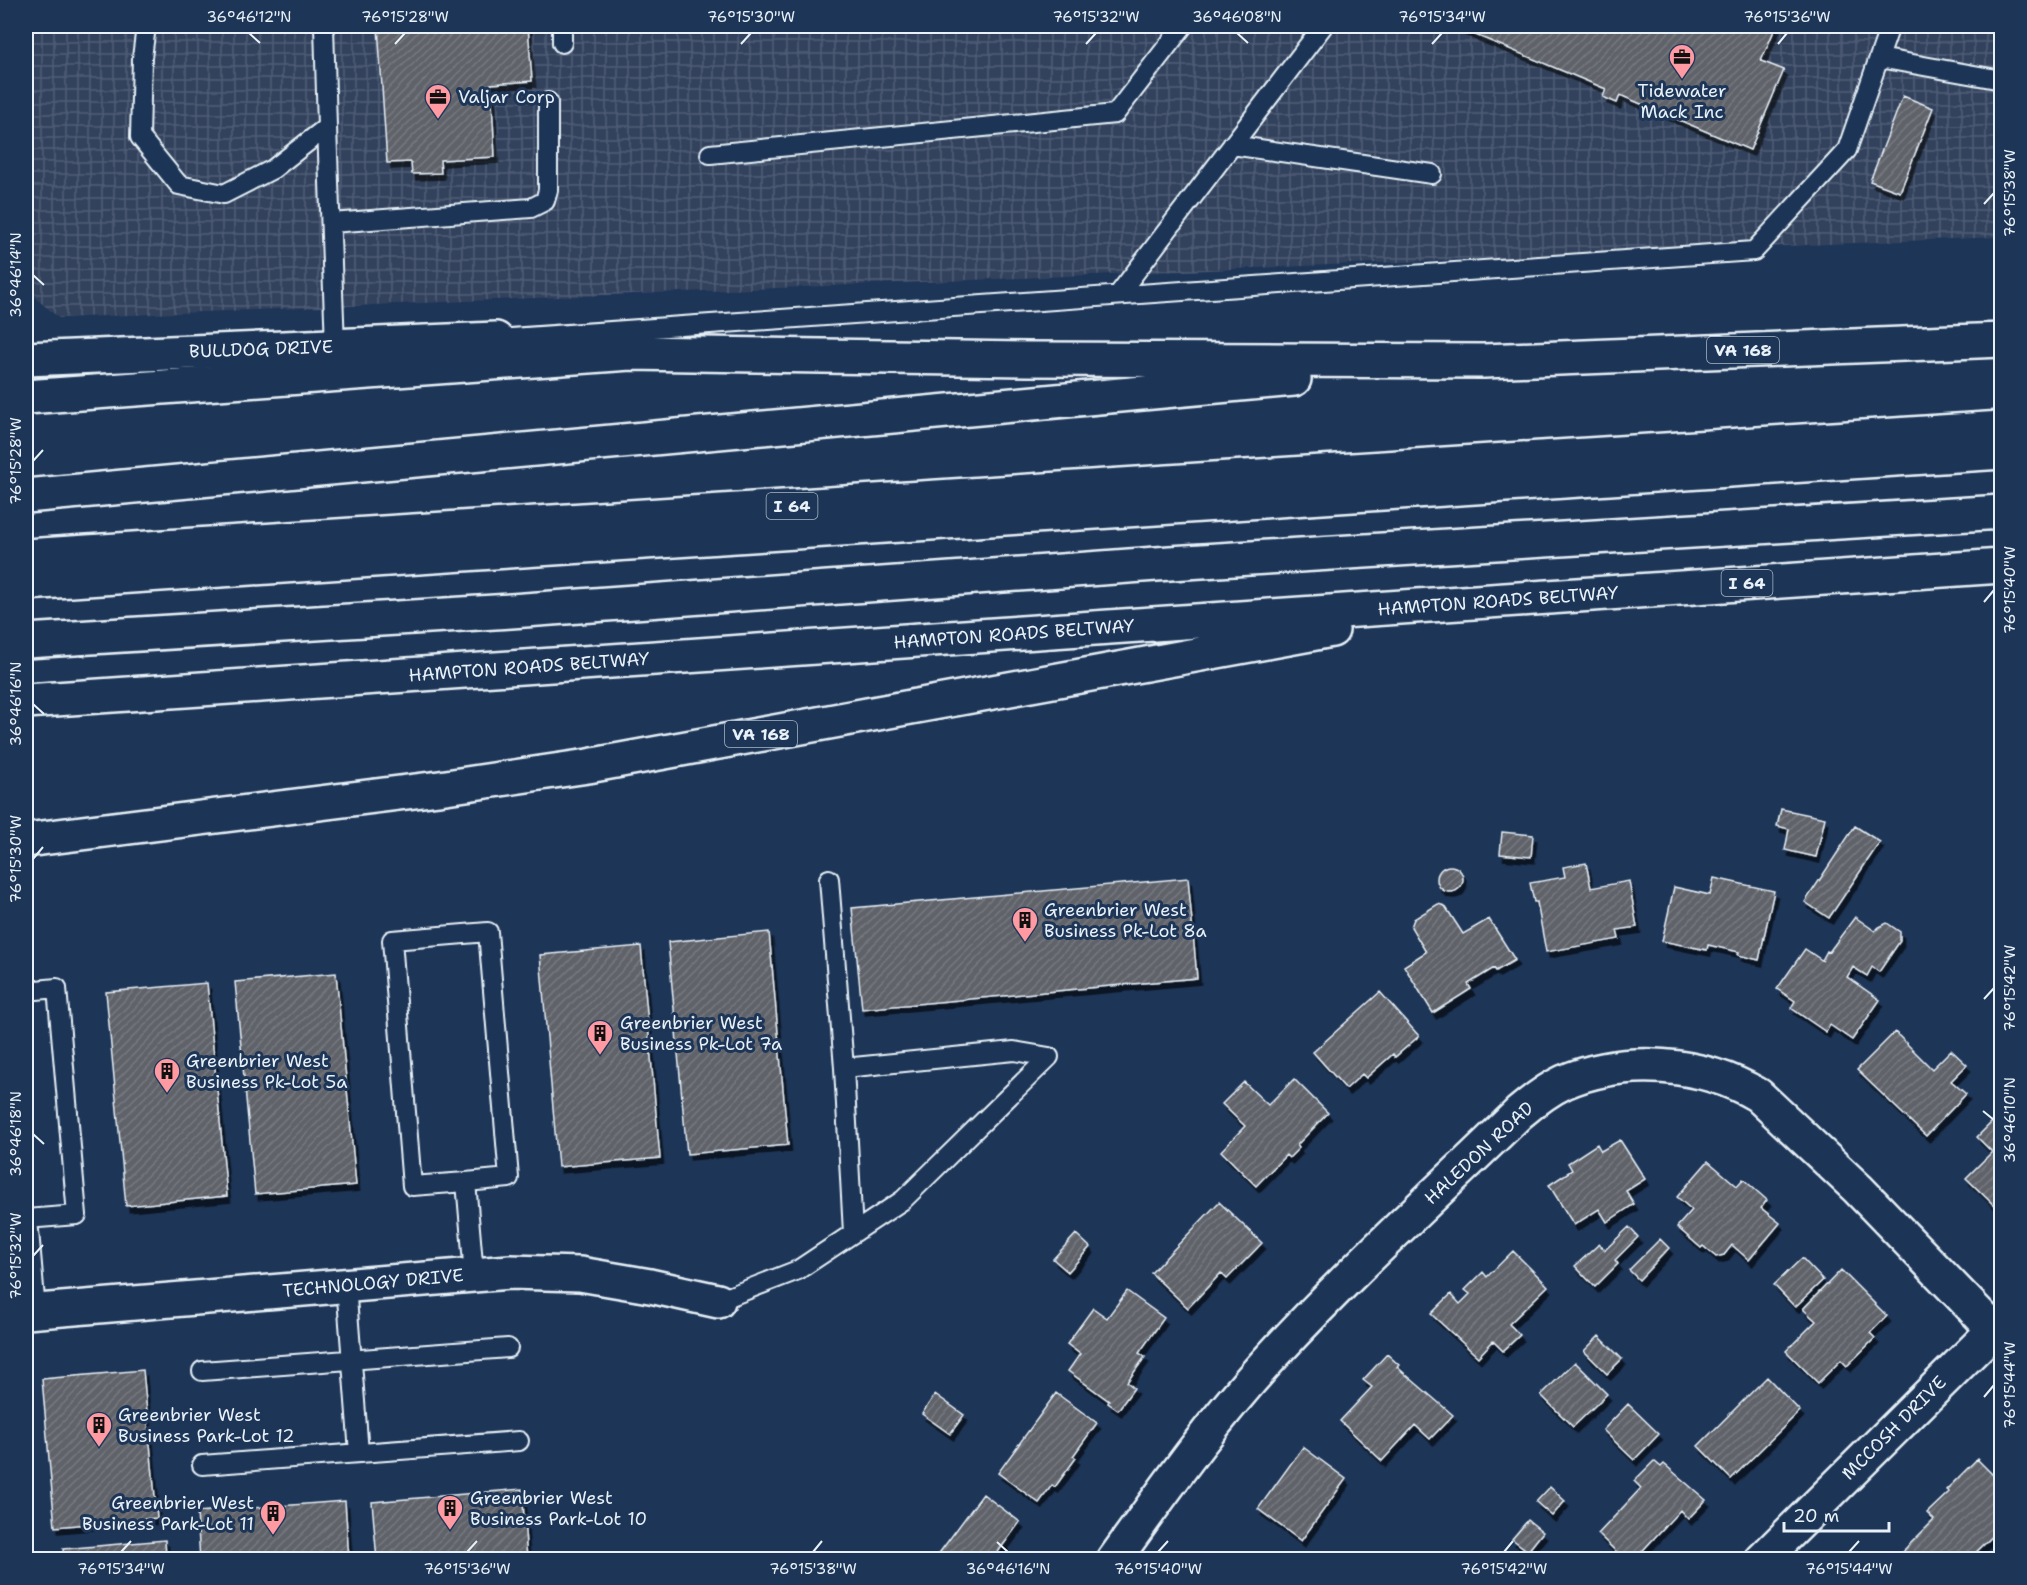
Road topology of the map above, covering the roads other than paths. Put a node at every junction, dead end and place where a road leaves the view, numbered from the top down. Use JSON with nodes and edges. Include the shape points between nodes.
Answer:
{"nodes":[{"id":1,"x":146,"y":26,"type":"edge"},
{"id":2,"x":324,"y":26,"type":"edge"},
{"id":3,"x":1183,"y":26,"type":"edge"},
{"id":4,"x":1323,"y":26,"type":"edge"},
{"id":5,"x":1890,"y":26,"type":"edge"},
{"id":6,"x":1879,"y":58,"type":"junction"},
{"id":7,"x":2001,"y":80,"type":"edge"},
{"id":8,"x":548,"y":102,"type":"dead end"},
{"id":9,"x":327,"y":127,"type":"junction"},
{"id":10,"x":1232,"y":145,"type":"junction"},
{"id":11,"x":710,"y":154,"type":"dead end"},
{"id":12,"x":1432,"y":174,"type":"dead end"},
{"id":13,"x":331,"y":223,"type":"junction"},
{"id":14,"x":1118,"y":295,"type":"junction"},
{"id":15,"x":495,"y":339,"type":"joint"},
{"id":16,"x":2001,"y":340,"type":"edge"},
{"id":17,"x":334,"y":346,"type":"junction"},
{"id":18,"x":26,"y":359,"type":"edge"},
{"id":19,"x":1484,"y":361,"type":"junction"},
{"id":20,"x":26,"y":397,"type":"edge"},
{"id":21,"x":2001,"y":428,"type":"edge"},
{"id":22,"x":2001,"y":452,"type":"edge"},
{"id":23,"x":26,"y":496,"type":"edge"},
{"id":24,"x":2001,"y":512,"type":"edge"},
{"id":25,"x":26,"y":556,"type":"edge"},
{"id":26,"x":2001,"y":566,"type":"edge"},
{"id":27,"x":26,"y":583,"type":"edge"},
{"id":28,"x":1492,"y":601,"type":"junction"},
{"id":29,"x":26,"y":641,"type":"edge"},
{"id":30,"x":26,"y":701,"type":"edge"},
{"id":31,"x":26,"y":840,"type":"edge"},
{"id":32,"x":829,"y":879,"type":"dead end"},
{"id":33,"x":26,"y":991,"type":"edge"},
{"id":34,"x":844,"y":1068,"type":"junction"},
{"id":35,"x":466,"y":1182,"type":"junction"},
{"id":36,"x":27,"y":1219,"type":"edge"},
{"id":37,"x":853,"y":1233,"type":"junction"},
{"id":38,"x":474,"y":1275,"type":"junction"},
{"id":39,"x":346,"y":1285,"type":"junction"},
{"id":40,"x":718,"y":1301,"type":"joint"},
{"id":41,"x":31,"y":1311,"type":"edge"},
{"id":42,"x":1999,"y":1330,"type":"edge"},
{"id":43,"x":508,"y":1348,"type":"dead end"},
{"id":44,"x":351,"y":1360,"type":"junction"},
{"id":45,"x":202,"y":1371,"type":"dead end"},
{"id":46,"x":519,"y":1441,"type":"dead end"},
{"id":47,"x":359,"y":1454,"type":"junction"},
{"id":48,"x":202,"y":1465,"type":"dead end"},
{"id":49,"x":1114,"y":1560,"type":"edge"},
{"id":50,"x":1762,"y":1560,"type":"edge"}],
"edges":[{"from":1,"to":9,"type":"lane","via":[[140,137],[179,185],[224,194],[273,169]]},
{"from":2,"to":9,"type":"lane"},
{"from":3,"to":11,"type":"lane","via":[[1114,114]]},
{"from":4,"to":10,"type":"lane"},
{"from":5,"to":6,"type":"lane"},
{"from":6,"to":7,"type":"lane"},
{"from":6,"to":14,"type":"lane","via":[[1847,150],[1754,251]]},
{"from":8,"to":13,"type":"lane","via":[[545,201],[531,208]]},
{"from":9,"to":13,"type":"lane"},
{"from":10,"to":12,"type":"lane"},
{"from":10,"to":14,"type":"lane"},
{"from":13,"to":17,"type":"lane"},
{"from":14,"to":15,"type":"lane"},
{"from":15,"to":17,"type":"main road","name":"BULLDOG DRIVE"},
{"from":16,"to":19,"type":"main road","number":"VA 168"},
{"from":17,"to":18,"type":"main road","name":"BULLDOG DRIVE"},
{"from":19,"to":20,"type":"main road","number":"VA 168","via":[[630,353]]},
{"from":19,"to":23,"type":"main road"},
{"from":21,"to":25,"type":"main road","number":"I 64"},
{"from":22,"to":27,"type":"main road"},
{"from":24,"to":29,"type":"main road","via":[[1158,564]]},
{"from":26,"to":28,"type":"main road","name":"HAMPTON ROADS BELTWAY","number":"I 64"},
{"from":28,"to":30,"type":"main road","name":"HAMPTON ROADS BELTWAY","number":"I 64"},
{"from":28,"to":31,"type":"main road","number":"VA 168","via":[[588,766]]},
{"from":32,"to":34,"type":"lane"},
{"from":33,"to":36,"type":"lane","via":[[57,988],[77,1215]]},
{"from":34,"to":37,"type":"lane"},
{"from":34,"to":37,"type":"lane","via":[[1014,1051],[1049,1057],[903,1200]]},
{"from":35,"to":35,"type":"lane","via":[[508,1178],[488,932],[392,940],[412,1186]]},
{"from":35,"to":38,"type":"lane"},
{"from":36,"to":41,"type":"lane"},
{"from":37,"to":40,"type":"lane","via":[[798,1270]]},
{"from":38,"to":39,"type":"main road","name":"TECHNOLOGY DRIVE"},
{"from":38,"to":40,"type":"main road","name":"TECHNOLOGY DRIVE","via":[[580,1274]]},
{"from":39,"to":41,"type":"main road","name":"TECHNOLOGY DRIVE"},
{"from":39,"to":44,"type":"lane"},
{"from":42,"to":49,"type":"main road","name":"HALEDON ROAD","via":[[1758,1095],[1697,1070],[1654,1065],[1589,1074],[1564,1082],[1519,1113],[1315,1311],[1274,1353],[1197,1445]]},
{"from":42,"to":50,"type":"main road","name":"MCCOSH DRIVE"},
{"from":43,"to":44,"type":"lane"},
{"from":44,"to":45,"type":"lane"},
{"from":44,"to":47,"type":"lane"},
{"from":46,"to":47,"type":"lane"},
{"from":47,"to":48,"type":"lane"}]}
